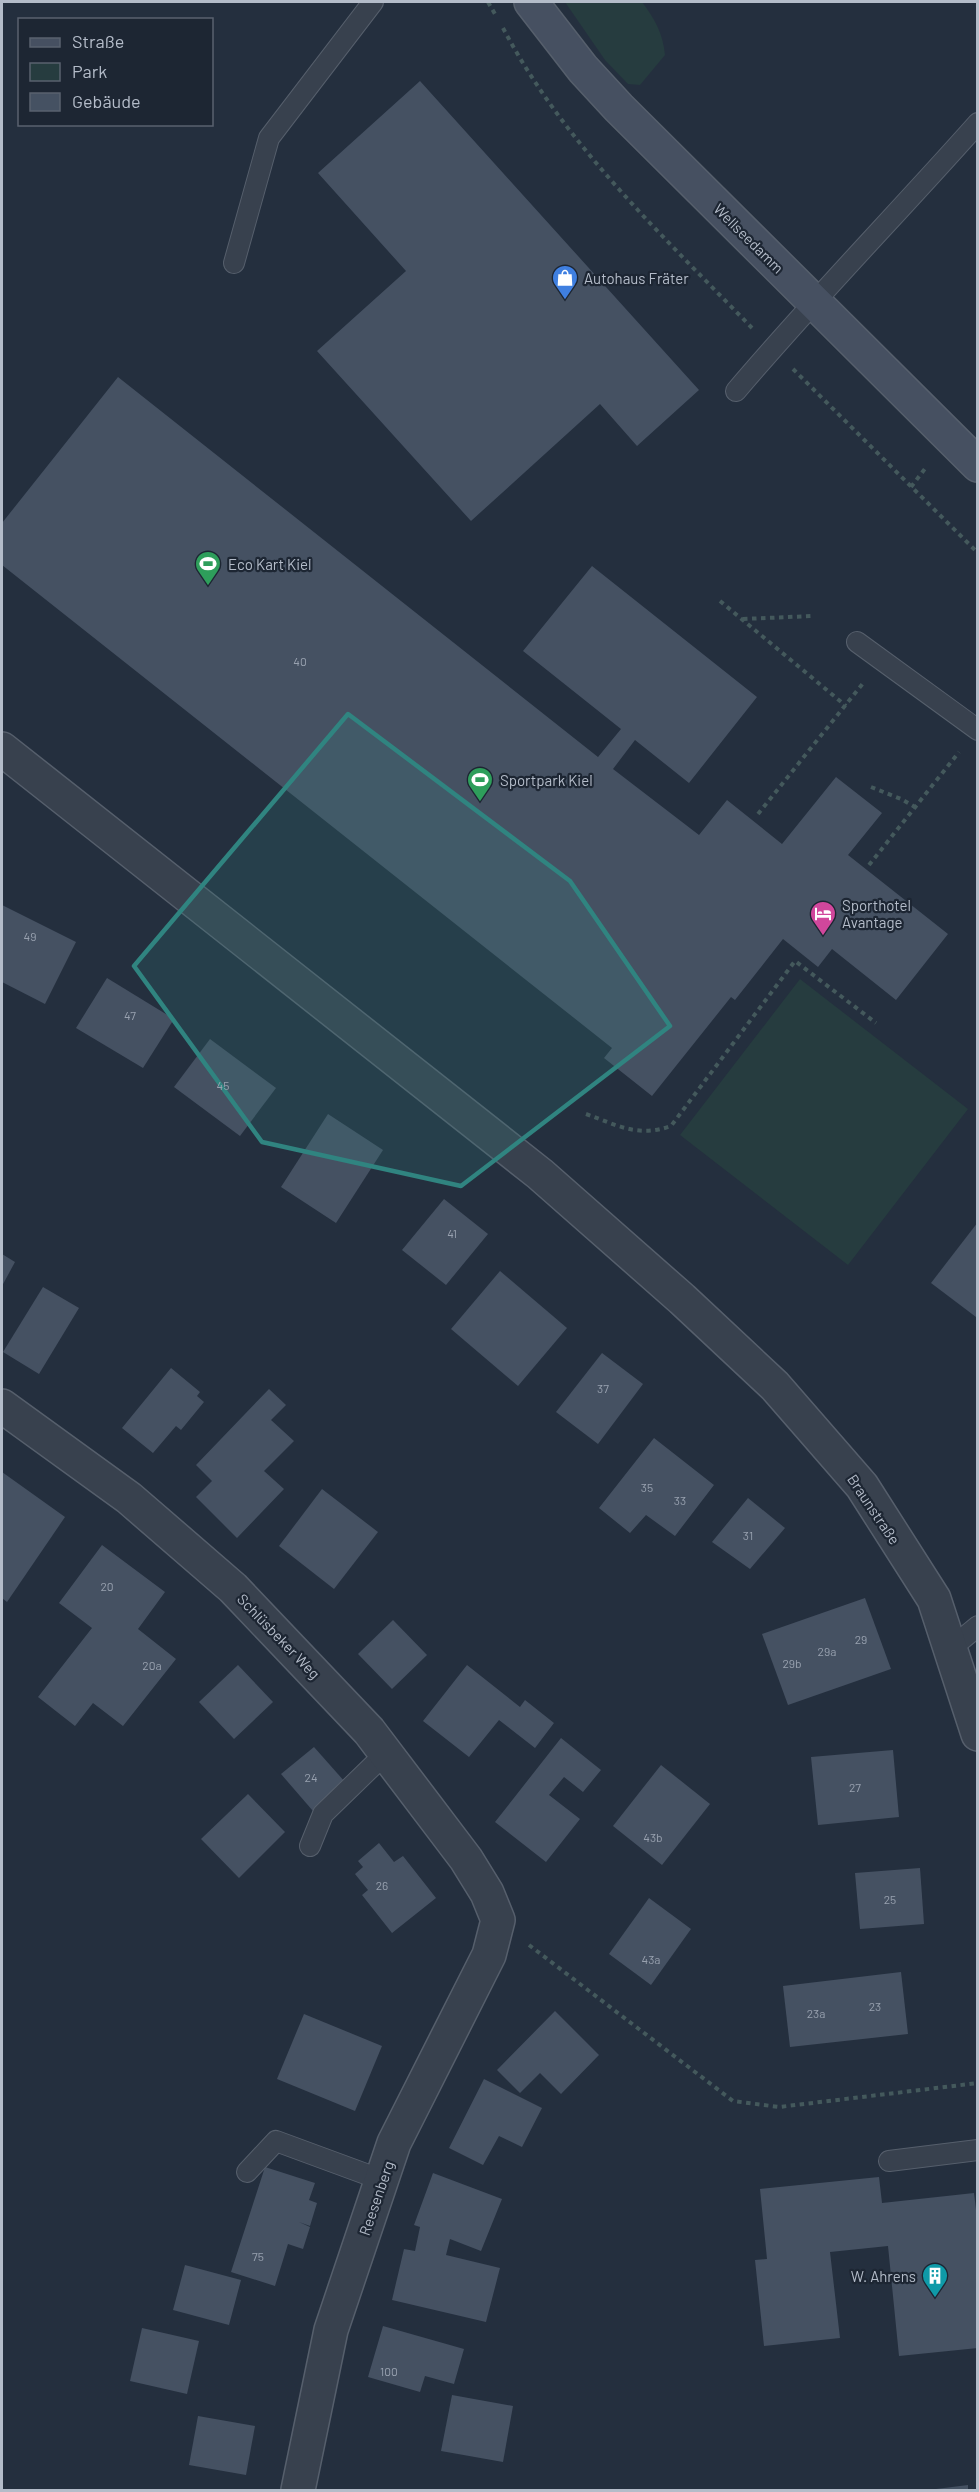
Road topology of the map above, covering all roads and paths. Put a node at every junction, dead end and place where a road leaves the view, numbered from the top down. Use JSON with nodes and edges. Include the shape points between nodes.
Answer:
{"nodes":[{"id":1,"x":374,"y":2,"type":"edge"},
{"id":2,"x":488,"y":2,"type":"edge"},
{"id":3,"x":531,"y":2,"type":"edge"},
{"id":4,"x":496,"y":15,"type":"dead end"},
{"id":5,"x":501,"y":26,"type":"dead end"},
{"id":6,"x":978,"y":123,"type":"edge"},
{"id":7,"x":234,"y":263,"type":"dead end"},
{"id":8,"x":813,"y":303,"type":"junction"},
{"id":9,"x":772,"y":348,"type":"junction"},
{"id":10,"x":736,"y":391,"type":"dead end"},
{"id":11,"x":978,"y":465,"type":"edge"},
{"id":12,"x":978,"y":553,"type":"edge"},
{"id":13,"x":720,"y":602,"type":"dead end"},
{"id":14,"x":812,"y":616,"type":"dead end"},
{"id":15,"x":742,"y":619,"type":"junction"},
{"id":16,"x":857,"y":642,"type":"dead end"},
{"id":17,"x":880,"y":659,"type":"junction"},
{"id":18,"x":846,"y":706,"type":"junction"},
{"id":19,"x":977,"y":730,"type":"edge"},
{"id":20,"x":2,"y":749,"type":"edge"},
{"id":21,"x":871,"y":787,"type":"dead end"},
{"id":22,"x":915,"y":807,"type":"junction"},
{"id":23,"x":758,"y":814,"type":"dead end"},
{"id":24,"x":869,"y":865,"type":"dead end"},
{"id":25,"x":876,"y":1023,"type":"dead end"},
{"id":26,"x":586,"y":1114,"type":"dead end"},
{"id":27,"x":2,"y":1407,"type":"edge"},
{"id":28,"x":978,"y":1626,"type":"edge"},
{"id":29,"x":950,"y":1649,"type":"junction"},
{"id":30,"x":978,"y":1734,"type":"edge"},
{"id":31,"x":386,"y":1753,"type":"junction"},
{"id":32,"x":310,"y":1846,"type":"dead end"},
{"id":33,"x":498,"y":1920,"type":"junction"},
{"id":34,"x":978,"y":2083,"type":"edge"},
{"id":35,"x":978,"y":2150,"type":"edge"},
{"id":36,"x":890,"y":2161,"type":"dead end"},
{"id":37,"x":247,"y":2172,"type":"dead end"},
{"id":38,"x":382,"y":2180,"type":"junction"},
{"id":39,"x":298,"y":2490,"type":"edge"}],
"edges":[{"from":1,"to":7,"type":"lane","via":[[269,138]]},
{"from":2,"to":4,"type":"path"},
{"from":3,"to":8,"type":"main road","name":"Wellseedamm","via":[[619,108]]},
{"from":5,"to":9,"type":"path","via":[[524,68],[551,105],[634,208]]},
{"from":6,"to":8,"type":"lane"},
{"from":8,"to":9,"type":"lane"},
{"from":8,"to":11,"type":"main road","name":"Wellseedamm"},
{"from":9,"to":10,"type":"lane"},
{"from":9,"to":12,"type":"path"},
{"from":13,"to":15,"type":"path"},
{"from":14,"to":15,"type":"path"},
{"from":15,"to":18,"type":"path"},
{"from":16,"to":17,"type":"lane"},
{"from":17,"to":18,"type":"path"},
{"from":17,"to":19,"type":"lane"},
{"from":18,"to":23,"type":"path"},
{"from":19,"to":22,"type":"path"},
{"from":20,"to":29,"type":"street","name":"Braunstraße","via":[[540,1174],[775,1386],[862,1486],[934,1599]]},
{"from":21,"to":22,"type":"path"},
{"from":22,"to":24,"type":"path"},
{"from":25,"to":26,"type":"path","via":[[795,961],[671,1126],[654,1132],[635,1132]]},
{"from":27,"to":31,"type":"street","name":"Schlüsbeker Weg","via":[[129,1498],[233,1588]]},
{"from":28,"to":29,"type":"lane"},
{"from":29,"to":30,"type":"street","name":"Braunstraße"},
{"from":31,"to":32,"type":"lane","via":[[323,1814]]},
{"from":31,"to":33,"type":"street","name":"Schlüsbeker Weg","via":[[466,1859]]},
{"from":33,"to":34,"type":"path","via":[[733,2101],[779,2107]]},
{"from":33,"to":38,"type":"street","name":"Reesenberg","via":[[489,1955],[394,2143]]},
{"from":35,"to":36,"type":"lane"},
{"from":37,"to":38,"type":"lane","via":[[276,2141]]},
{"from":38,"to":39,"type":"street","name":"Reesenberg","via":[[331,2330]]}]}
